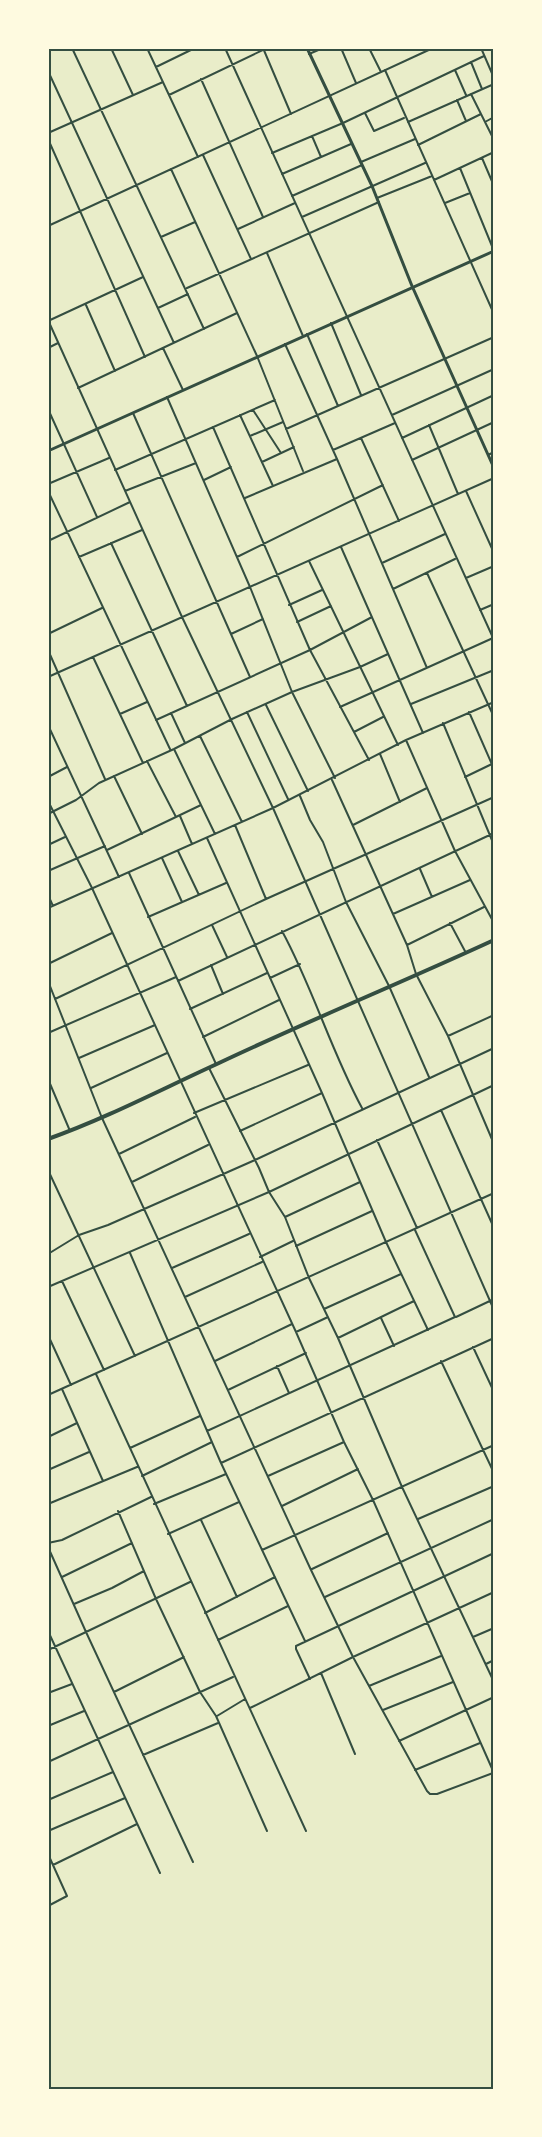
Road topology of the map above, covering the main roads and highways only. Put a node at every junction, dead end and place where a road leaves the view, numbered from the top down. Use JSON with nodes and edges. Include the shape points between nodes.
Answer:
{"nodes":[{"id":1,"x":493,"y":941,"type":"edge"},
{"id":2,"x":48,"y":1139,"type":"edge"}],
"edges":[{"from":1,"to":2,"type":"main road"}]}
